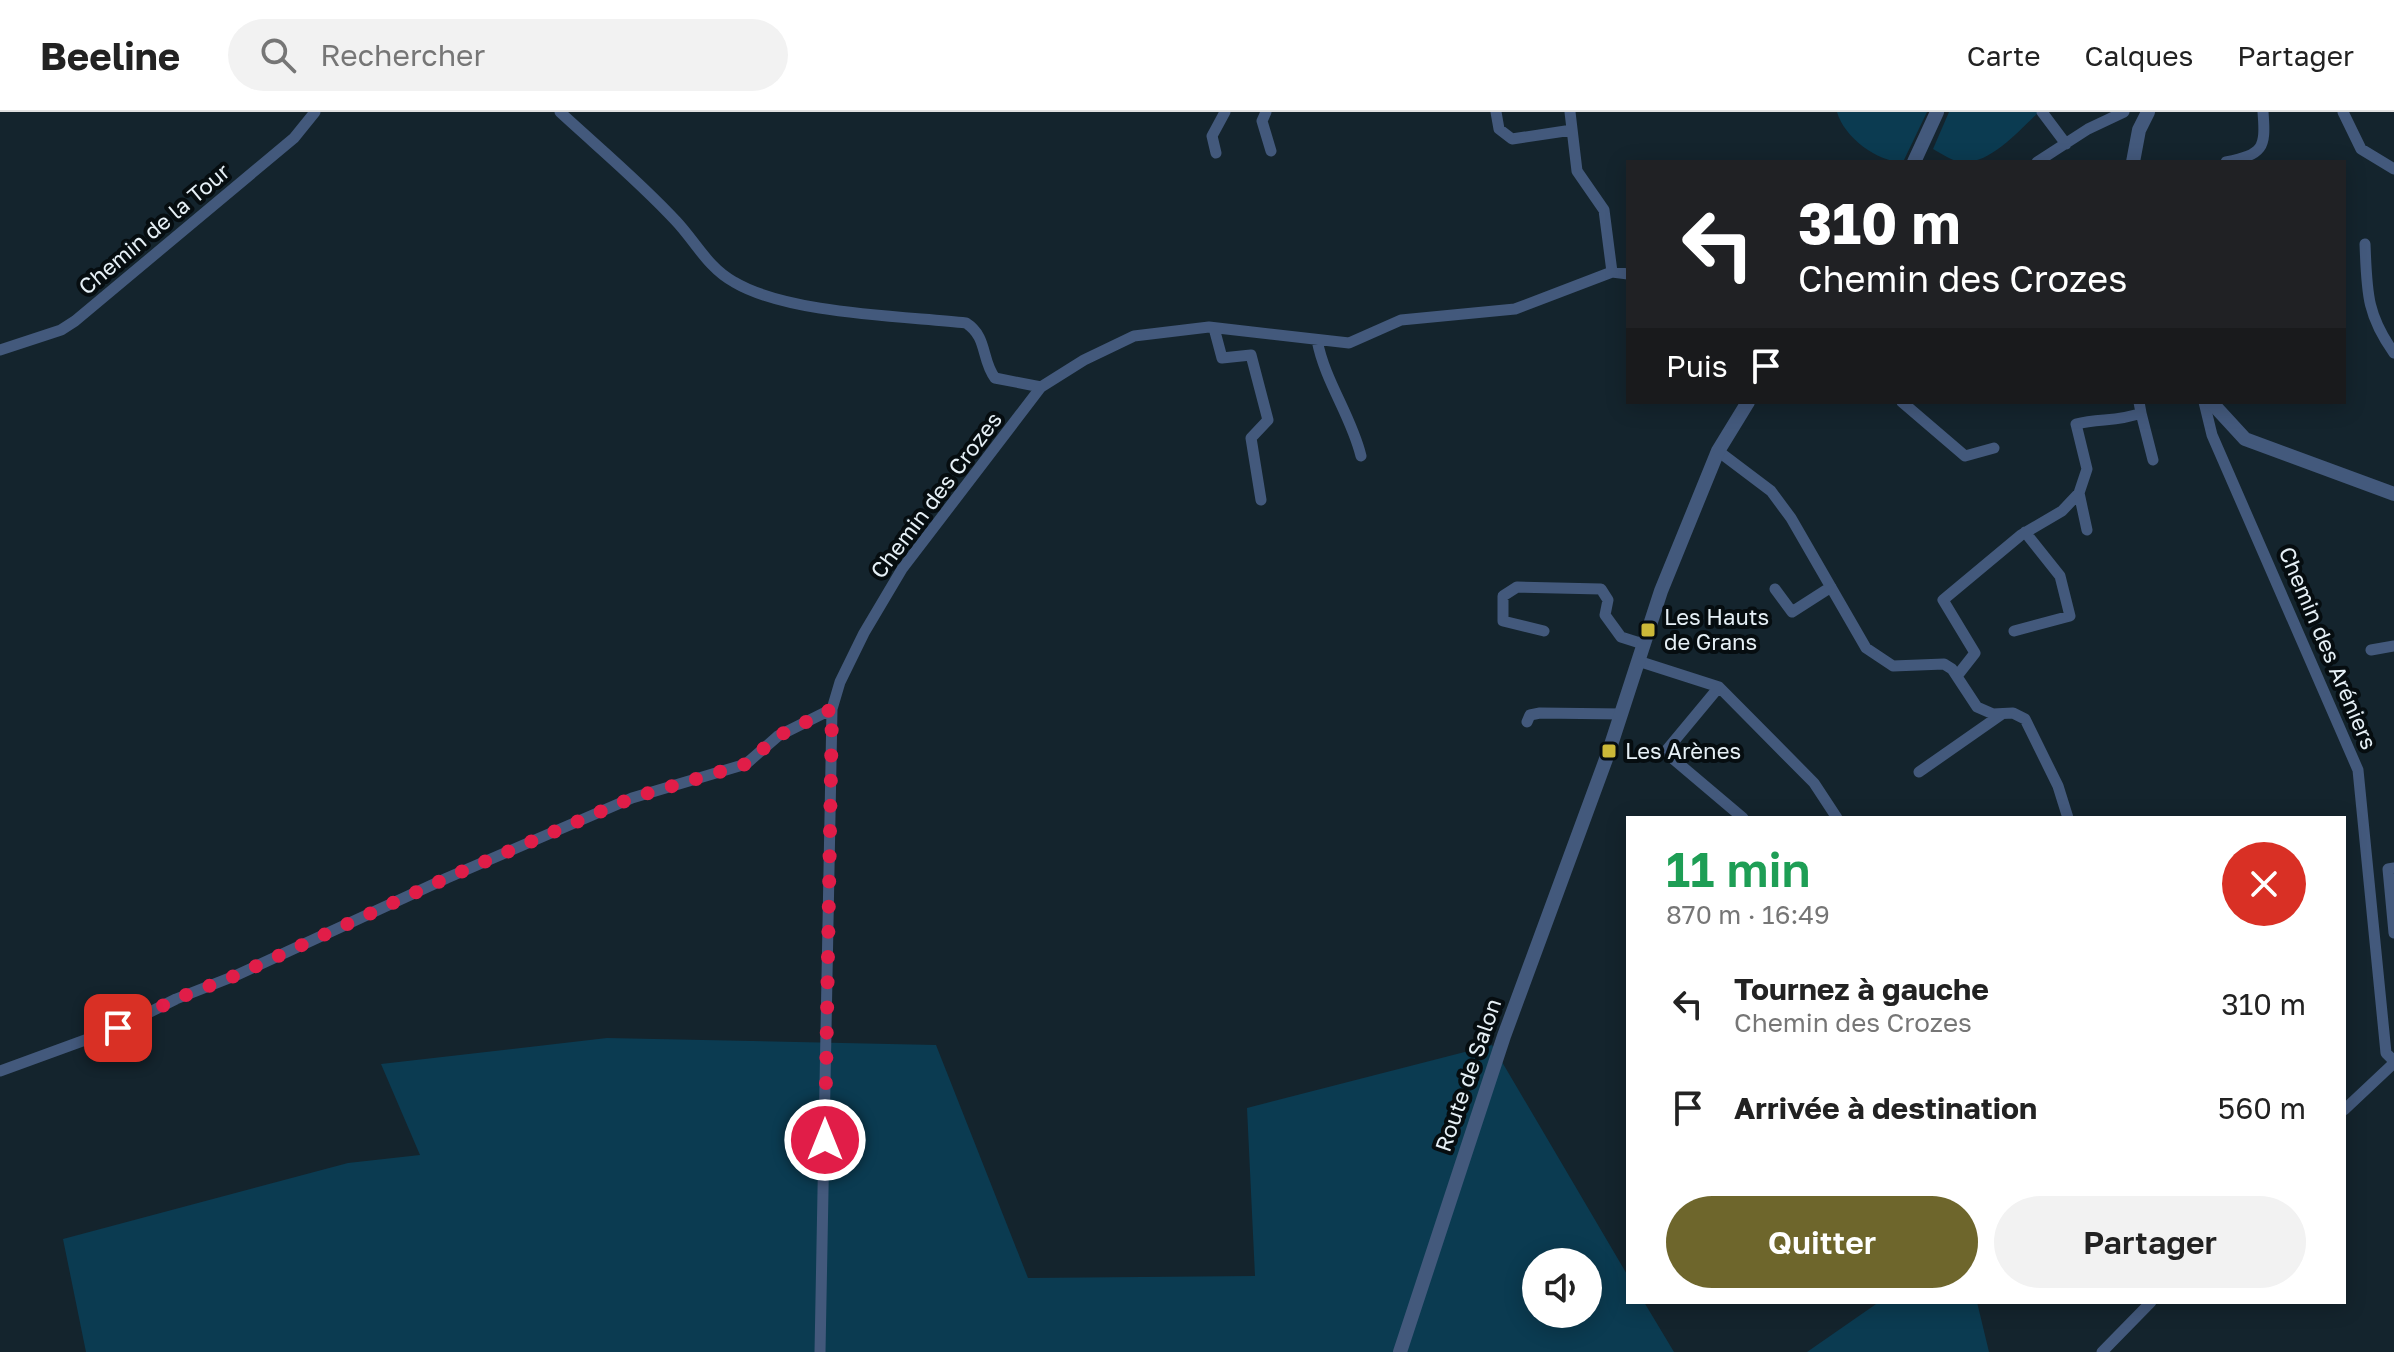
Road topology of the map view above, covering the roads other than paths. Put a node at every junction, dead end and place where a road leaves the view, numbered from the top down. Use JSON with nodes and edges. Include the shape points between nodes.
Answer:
{"nodes":[{"id":1,"x":315,"y":112,"type":"edge"},
{"id":2,"x":560,"y":112,"type":"edge"},
{"id":3,"x":1225,"y":112,"type":"edge"},
{"id":4,"x":1266,"y":112,"type":"edge"},
{"id":5,"x":1496,"y":112,"type":"edge"},
{"id":6,"x":1570,"y":112,"type":"edge"},
{"id":7,"x":1937,"y":112,"type":"edge"},
{"id":8,"x":2042,"y":112,"type":"edge"},
{"id":9,"x":2124,"y":112,"type":"edge"},
{"id":10,"x":2148,"y":112,"type":"edge"},
{"id":11,"x":2263,"y":112,"type":"edge"},
{"id":12,"x":2343,"y":112,"type":"edge"},
{"id":13,"x":1572,"y":130,"type":"junction"},
{"id":14,"x":2066,"y":144,"type":"junction"},
{"id":15,"x":1271,"y":151,"type":"dead end"},
{"id":16,"x":1216,"y":153,"type":"dead end"},
{"id":17,"x":1915,"y":160,"type":"edge"},
{"id":18,"x":2040,"y":160,"type":"edge"},
{"id":19,"x":2133,"y":160,"type":"edge"},
{"id":20,"x":2237,"y":160,"type":"edge"},
{"id":21,"x":2394,"y":169,"type":"edge"},
{"id":22,"x":2365,"y":244,"type":"dead end"},
{"id":23,"x":1612,"y":272,"type":"junction"},
{"id":24,"x":1626,"y":274,"type":"edge"},
{"id":25,"x":1214,"y":328,"type":"junction"},
{"id":26,"x":1317,"y":340,"type":"junction"},
{"id":27,"x":0,"y":350,"type":"edge"},
{"id":28,"x":2394,"y":353,"type":"edge"},
{"id":29,"x":1041,"y":387,"type":"junction"},
{"id":30,"x":1747,"y":404,"type":"edge"},
{"id":31,"x":1904,"y":404,"type":"edge"},
{"id":32,"x":2204,"y":404,"type":"edge"},
{"id":33,"x":2213,"y":404,"type":"edge"},
{"id":34,"x":2140,"y":407,"type":"edge"},
{"id":35,"x":1994,"y":448,"type":"dead end"},
{"id":36,"x":1718,"y":451,"type":"junction"},
{"id":37,"x":1361,"y":456,"type":"dead end"},
{"id":38,"x":2153,"y":460,"type":"dead end"},
{"id":39,"x":2079,"y":493,"type":"junction"},
{"id":40,"x":2394,"y":494,"type":"edge"},
{"id":41,"x":1261,"y":500,"type":"dead end"},
{"id":42,"x":2087,"y":530,"type":"dead end"},
{"id":43,"x":2025,"y":532,"type":"junction"},
{"id":44,"x":1831,"y":587,"type":"junction"},
{"id":45,"x":1775,"y":589,"type":"dead end"},
{"id":46,"x":1544,"y":631,"type":"dead end"},
{"id":47,"x":2014,"y":631,"type":"dead end"},
{"id":48,"x":1643,"y":644,"type":"junction"},
{"id":49,"x":2394,"y":646,"type":"edge"},
{"id":50,"x":2371,"y":650,"type":"dead end"},
{"id":51,"x":1638,"y":661,"type":"junction"},
{"id":52,"x":1957,"y":676,"type":"junction"},
{"id":53,"x":1719,"y":687,"type":"junction"},
{"id":54,"x":832,"y":709,"type":"junction"},
{"id":55,"x":2006,"y":712,"type":"junction"},
{"id":56,"x":1622,"y":714,"type":"junction"},
{"id":57,"x":1527,"y":722,"type":"dead end"},
{"id":58,"x":1919,"y":772,"type":"dead end"},
{"id":59,"x":1741,"y":816,"type":"edge"},
{"id":60,"x":1836,"y":816,"type":"edge"},
{"id":61,"x":2067,"y":816,"type":"edge"},
{"id":62,"x":2394,"y":868,"type":"edge"},
{"id":63,"x":2394,"y":933,"type":"edge"},
{"id":64,"x":2394,"y":1062,"type":"edge"},
{"id":65,"x":0,"y":1071,"type":"edge"},
{"id":66,"x":2346,"y":1108,"type":"edge"},
{"id":67,"x":2149,"y":1304,"type":"edge"},
{"id":68,"x":820,"y":1352,"type":"edge"},
{"id":69,"x":1400,"y":1352,"type":"edge"},
{"id":70,"x":2102,"y":1352,"type":"edge"}],
"edges":[{"from":1,"to":27,"type":"street","name":"Chemin de la Tour","via":[[294,138],[75,321]]},
{"from":2,"to":29,"type":"street","via":[[648,192],[711,265],[733,282],[777,301],[966,323],[981,336],[995,378]]},
{"from":3,"to":16,"type":"street","via":[[1212,136]]},
{"from":4,"to":15,"type":"street","via":[[1262,121]]},
{"from":5,"to":13,"type":"street","via":[[1499,129],[1512,139]]},
{"from":6,"to":13,"type":"street"},
{"from":7,"to":17,"type":"street"},
{"from":8,"to":14,"type":"street"},
{"from":9,"to":14,"type":"street"},
{"from":10,"to":19,"type":"street"},
{"from":11,"to":20,"type":"street","via":[[2262,145],[2257,153]]},
{"from":12,"to":21,"type":"street","via":[[2361,149]]},
{"from":13,"to":23,"type":"street","via":[[1577,171],[1604,210]]},
{"from":14,"to":18,"type":"street"},
{"from":22,"to":28,"type":"street","via":[[2367,292],[2376,327]]},
{"from":23,"to":24,"type":"street","name":"Chemin des Crozes"},
{"from":23,"to":26,"type":"street","name":"Chemin des Crozes","via":[[1515,309],[1401,320],[1349,343]]},
{"from":25,"to":26,"type":"street","name":"Chemin des Crozes"},
{"from":25,"to":29,"type":"street","name":"Chemin des Crozes","via":[[1134,336]]},
{"from":25,"to":41,"type":"street","via":[[1222,358],[1251,355],[1268,420],[1251,438]]},
{"from":26,"to":37,"type":"street"},
{"from":29,"to":54,"type":"street","name":"Chemin des Crozes","via":[[902,569],[864,633]]},
{"from":30,"to":36,"type":"street","name":"Route de Salon"},
{"from":31,"to":35,"type":"street","via":[[1965,456]]},
{"from":32,"to":64,"type":"street","name":"Chemin des Aréniers","via":[[2212,435],[2358,770],[2386,1053]]},
{"from":33,"to":40,"type":"street","via":[[2245,439]]},
{"from":34,"to":38,"type":"street"},
{"from":34,"to":39,"type":"street","via":[[2111,422],[2076,424],[2087,469]]},
{"from":36,"to":44,"type":"street","via":[[1771,491]]},
{"from":36,"to":48,"type":"street","name":"Route de Salon"},
{"from":39,"to":42,"type":"street"},
{"from":39,"to":43,"type":"street","via":[[2062,511]]},
{"from":43,"to":47,"type":"street","via":[[2060,576],[2070,616]]},
{"from":43,"to":52,"type":"street","via":[[1943,600],[1975,653]]},
{"from":44,"to":45,"type":"street","via":[[1792,612]]},
{"from":44,"to":52,"type":"street","via":[[1866,648],[1884,663],[1933,662]]},
{"from":46,"to":48,"type":"street","via":[[1503,621],[1503,596],[1517,587],[1601,589],[1608,600],[1605,615],[1621,637]]},
{"from":48,"to":51,"type":"street","name":"Route de Salon"},
{"from":49,"to":50,"type":"street"},
{"from":51,"to":53,"type":"street"},
{"from":51,"to":56,"type":"street","name":"Route de Salon"},
{"from":52,"to":55,"type":"street","via":[[1977,707],[1993,714]]},
{"from":53,"to":59,"type":"street","via":[[1665,752]]},
{"from":53,"to":60,"type":"street","via":[[1814,783]]},
{"from":54,"to":65,"type":"street","via":[[778,736],[746,764],[632,798],[118,1028]]},
{"from":54,"to":68,"type":"street","name":"Chemin des Crozes"},
{"from":55,"to":58,"type":"street"},
{"from":55,"to":61,"type":"street","via":[[2025,719]]},
{"from":56,"to":57,"type":"street","via":[[1535,713]]},
{"from":56,"to":69,"type":"street","name":"Route de Salon","via":[[1504,1036]]},
{"from":62,"to":63,"type":"street","via":[[2388,869]]},
{"from":64,"to":66,"type":"street"},
{"from":67,"to":70,"type":"street"}]}
